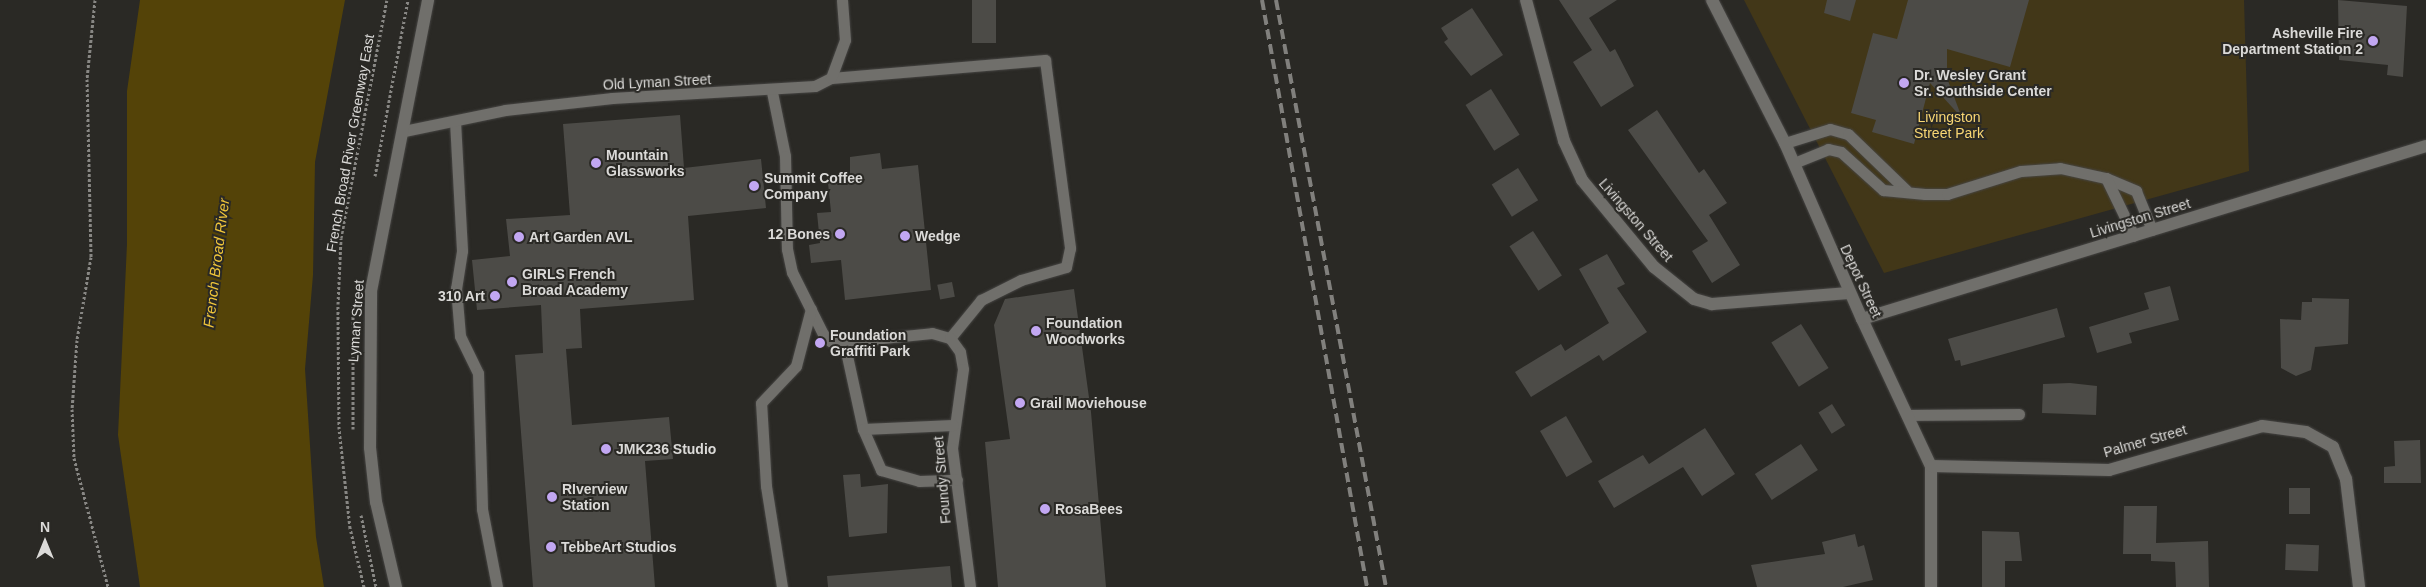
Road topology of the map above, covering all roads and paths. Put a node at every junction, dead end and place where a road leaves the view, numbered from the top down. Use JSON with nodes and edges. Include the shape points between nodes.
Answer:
{"nodes":[{"id":1,"x":95,"y":0,"type":"edge"},
{"id":2,"x":387,"y":0,"type":"edge"},
{"id":3,"x":428,"y":0,"type":"edge"},
{"id":4,"x":842,"y":0,"type":"edge"},
{"id":5,"x":1526,"y":0,"type":"edge"},
{"id":6,"x":1712,"y":0,"type":"edge"},
{"id":7,"x":831,"y":78,"type":"junction"},
{"id":8,"x":772,"y":92,"type":"junction"},
{"id":9,"x":455,"y":121,"type":"junction"},
{"id":10,"x":404,"y":130,"type":"junction"},
{"id":11,"x":1785,"y":143,"type":"junction"},
{"id":12,"x":2426,"y":146,"type":"edge"},
{"id":13,"x":1794,"y":163,"type":"junction"},
{"id":14,"x":2106,"y":178,"type":"junction"},
{"id":15,"x":1906,"y":190,"type":"junction"},
{"id":16,"x":2152,"y":230,"type":"junction"},
{"id":17,"x":2134,"y":236,"type":"junction"},
{"id":18,"x":1848,"y":293,"type":"junction"},
{"id":19,"x":811,"y":310,"type":"junction"},
{"id":20,"x":1862,"y":319,"type":"junction"},
{"id":21,"x":950,"y":338,"type":"junction"},
{"id":22,"x":844,"y":342,"type":"junction"},
{"id":23,"x":2020,"y":414,"type":"dead end"},
{"id":24,"x":1907,"y":415,"type":"junction"},
{"id":25,"x":953,"y":425,"type":"junction"},
{"id":26,"x":863,"y":429,"type":"junction"},
{"id":27,"x":1931,"y":466,"type":"junction"},
{"id":28,"x":957,"y":480,"type":"junction"},
{"id":29,"x":108,"y":587,"type":"edge"},
{"id":30,"x":364,"y":587,"type":"edge"},
{"id":31,"x":396,"y":587,"type":"edge"},
{"id":32,"x":497,"y":587,"type":"edge"},
{"id":33,"x":782,"y":587,"type":"edge"},
{"id":34,"x":970,"y":587,"type":"edge"},
{"id":35,"x":1931,"y":587,"type":"edge"},
{"id":36,"x":2359,"y":587,"type":"edge"}],
"edges":[{"from":1,"to":29,"type":"path","via":[[87,79],[91,256],[77,340],[72,409],[74,458]]},
{"from":2,"to":30,"type":"path","name":"French Broad River Greenway East","via":[[341,238],[338,304],[339,430],[350,528]]},
{"from":3,"to":10,"type":"street","name":"Lyman Street"},
{"from":4,"to":7,"type":"lane","via":[[845,40]]},
{"from":5,"to":18,"type":"street","name":"Livingston Street","via":[[1564,141],[1582,180],[1654,267],[1694,299],[1712,304]]},
{"from":6,"to":11,"type":"street","name":"Depot Street"},
{"from":7,"to":8,"type":"lane","name":"Old Lyman Street","via":[[815,86]]},
{"from":7,"to":21,"type":"lane","name":"Old Lyman Street","via":[[1045,60],[1070,248],[1066,267],[1020,280],[981,300]]},
{"from":8,"to":9,"type":"lane","name":"Old Lyman Street","via":[[612,98],[505,110]]},
{"from":8,"to":19,"type":"lane","via":[[785,156],[787,249],[792,272]]},
{"from":9,"to":10,"type":"lane","name":"Old Lyman Street"},
{"from":9,"to":32,"type":"lane","via":[[462,251],[456,288],[460,336],[478,373],[482,509]]},
{"from":10,"to":31,"type":"street","name":"Lyman Street","via":[[371,291],[367,381],[376,502]]},
{"from":11,"to":13,"type":"street","name":"Depot Street"},
{"from":11,"to":15,"type":"lane","via":[[1830,129],[1848,134]]},
{"from":12,"to":16,"type":"street","name":"Livingston Street"},
{"from":13,"to":15,"type":"lane","via":[[1828,149],[1842,152],[1883,190]]},
{"from":13,"to":18,"type":"street","name":"Depot Street"},
{"from":14,"to":15,"type":"lane","via":[[2060,168],[2020,171],[1947,194]]},
{"from":14,"to":16,"type":"lane","via":[[2136,192]]},
{"from":14,"to":17,"type":"lane"},
{"from":16,"to":17,"type":"street","name":"Livingston Street"},
{"from":17,"to":20,"type":"street","name":"Livingston Street"},
{"from":18,"to":20,"type":"street","name":"Depot Street"},
{"from":19,"to":22,"type":"lane","via":[[830,341]]},
{"from":19,"to":33,"type":"lane","via":[[796,366],[761,403],[766,486]]},
{"from":20,"to":24,"type":"street","name":"Depot Street"},
{"from":21,"to":22,"type":"lane","via":[[932,333]]},
{"from":21,"to":25,"type":"lane","name":"Foundy Street","via":[[960,352],[963,368]]},
{"from":22,"to":26,"type":"lane"},
{"from":23,"to":24,"type":"lane"},
{"from":24,"to":27,"type":"street","name":"Depot Street"},
{"from":25,"to":26,"type":"lane"},
{"from":25,"to":28,"type":"lane","name":"Foundy Street"},
{"from":26,"to":28,"type":"lane","via":[[880,470],[919,481]]},
{"from":27,"to":35,"type":"street","name":"Depot Street"},
{"from":27,"to":36,"type":"street","name":"Palmer Street","via":[[2109,470],[2262,426],[2306,432],[2332,447],[2346,479]]},
{"from":28,"to":34,"type":"lane","name":"Foundy Street"}]}
